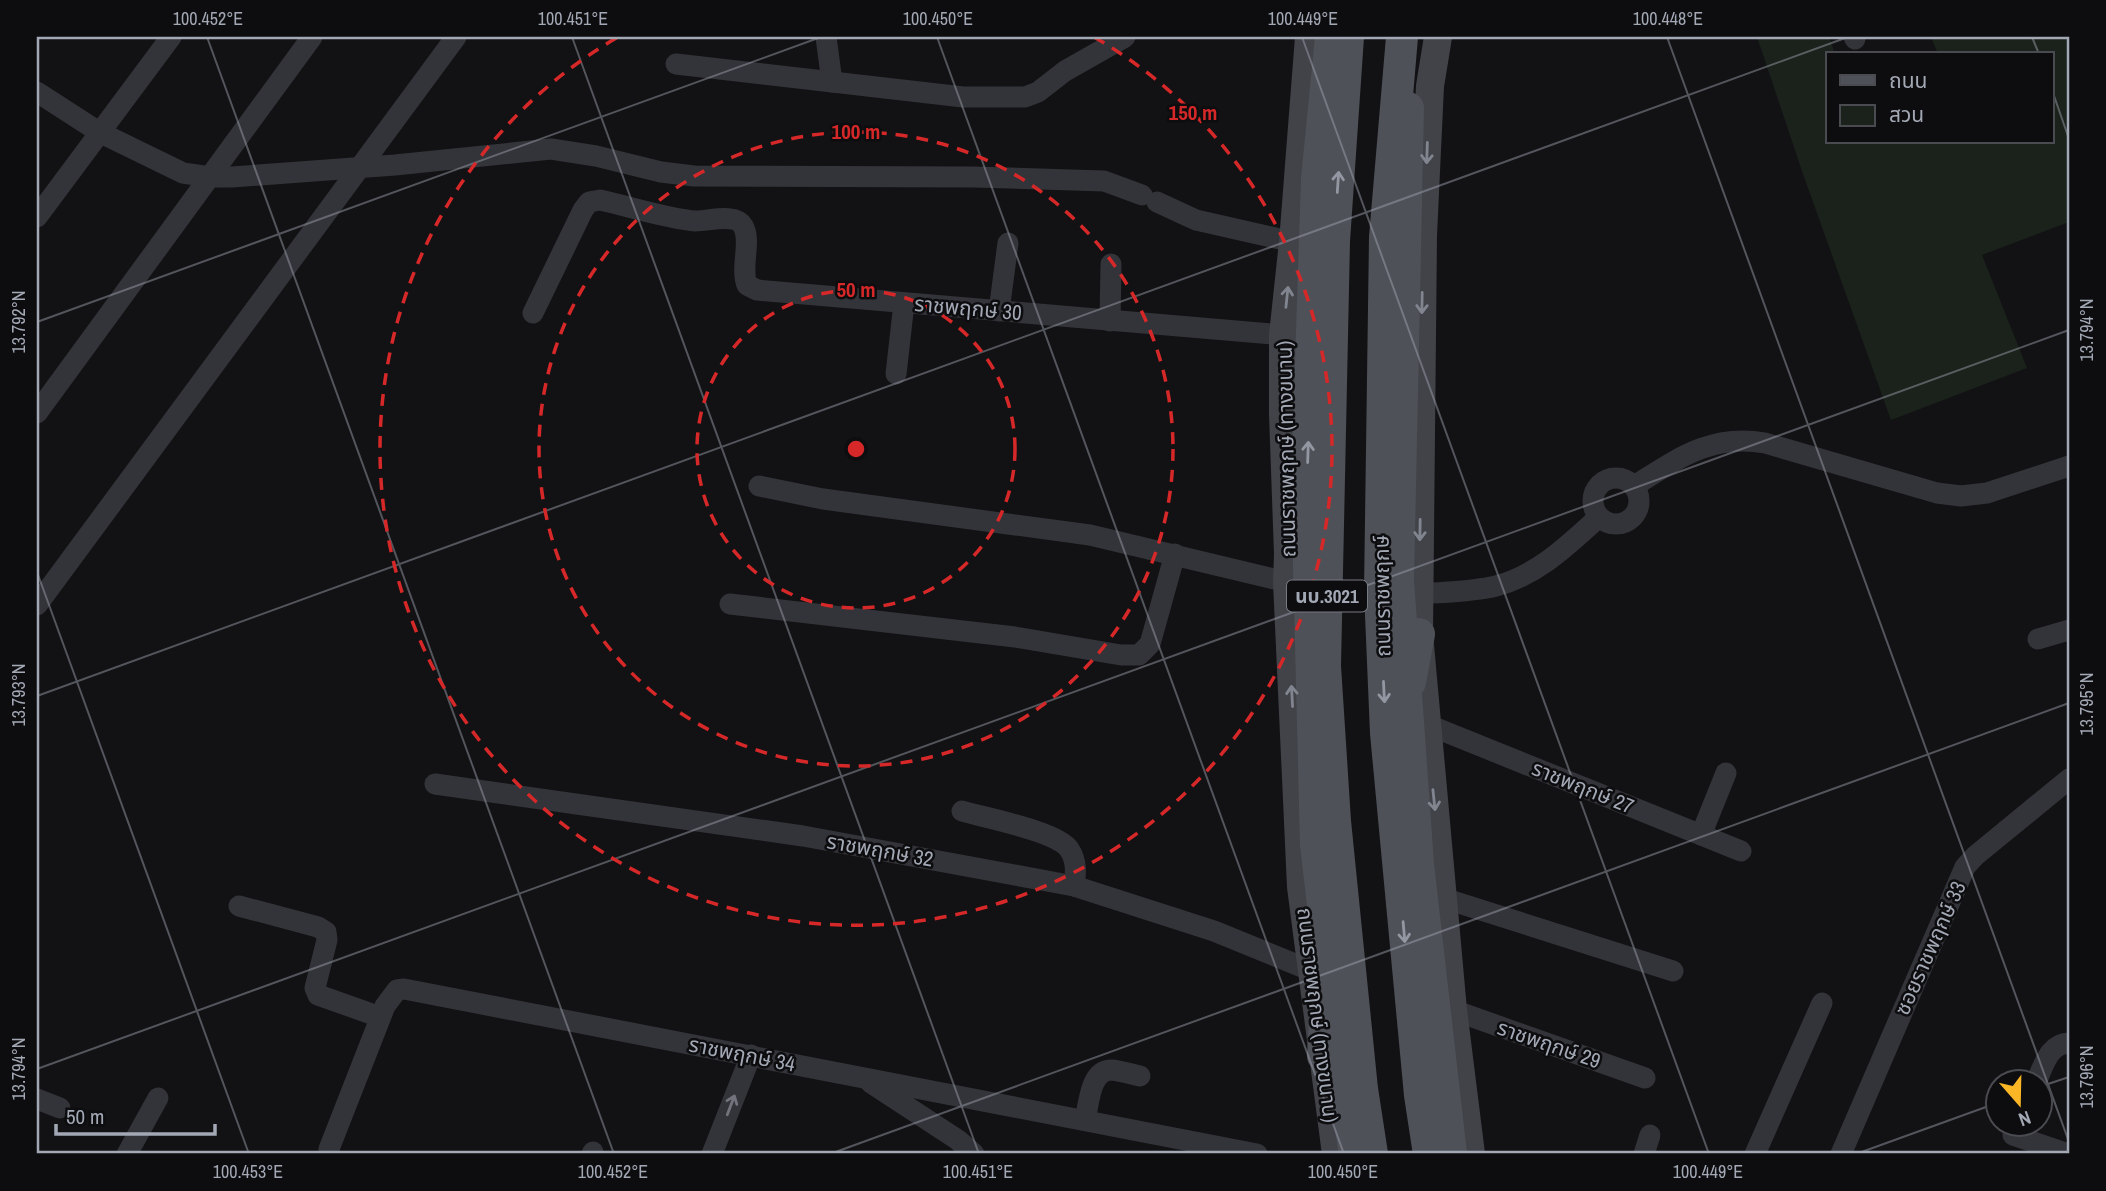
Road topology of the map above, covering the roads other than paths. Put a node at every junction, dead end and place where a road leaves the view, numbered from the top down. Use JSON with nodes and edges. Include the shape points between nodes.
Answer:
{"nodes":[{"id":1,"x":171,"y":37,"type":"edge"},
{"id":2,"x":312,"y":37,"type":"edge"},
{"id":3,"x":456,"y":37,"type":"edge"},
{"id":4,"x":825,"y":37,"type":"edge"},
{"id":5,"x":1125,"y":37,"type":"edge"},
{"id":6,"x":1309,"y":37,"type":"edge"},
{"id":7,"x":1331,"y":37,"type":"edge"},
{"id":8,"x":1348,"y":37,"type":"edge"},
{"id":9,"x":1402,"y":37,"type":"edge"},
{"id":10,"x":1418,"y":37,"type":"edge"},
{"id":11,"x":1425,"y":37,"type":"edge"},
{"id":12,"x":1438,"y":37,"type":"edge"},
{"id":13,"x":676,"y":64,"type":"dead end"},
{"id":14,"x":832,"y":82,"type":"junction"},
{"id":15,"x":37,"y":92,"type":"edge"},
{"id":16,"x":1418,"y":110,"type":"junction"},
{"id":17,"x":99,"y":132,"type":"junction"},
{"id":18,"x":358,"y":168,"type":"junction"},
{"id":19,"x":210,"y":177,"type":"junction"},
{"id":20,"x":37,"y":216,"type":"edge"},
{"id":21,"x":1293,"y":242,"type":"junction"},
{"id":22,"x":1008,"y":243,"type":"dead end"},
{"id":23,"x":1111,"y":264,"type":"dead end"},
{"id":24,"x":904,"y":303,"type":"junction"},
{"id":25,"x":999,"y":311,"type":"junction"},
{"id":26,"x":533,"y":313,"type":"dead end"},
{"id":27,"x":1111,"y":321,"type":"junction"},
{"id":28,"x":1283,"y":335,"type":"junction"},
{"id":29,"x":896,"y":374,"type":"dead end"},
{"id":30,"x":37,"y":413,"type":"edge"},
{"id":31,"x":2069,"y":466,"type":"edge"},
{"id":32,"x":759,"y":486,"type":"dead end"},
{"id":33,"x":1633,"y":486,"type":"junction"},
{"id":34,"x":1599,"y":517,"type":"junction"},
{"id":35,"x":1175,"y":554,"type":"junction"},
{"id":36,"x":1287,"y":582,"type":"junction"},
{"id":37,"x":1419,"y":594,"type":"junction"},
{"id":38,"x":730,"y":604,"type":"dead end"},
{"id":39,"x":37,"y":605,"type":"edge"},
{"id":40,"x":2069,"y":630,"type":"edge"},
{"id":41,"x":1419,"y":634,"type":"junction"},
{"id":42,"x":2038,"y":639,"type":"dead end"},
{"id":43,"x":1426,"y":724,"type":"junction"},
{"id":44,"x":1726,"y":773,"type":"dead end"},
{"id":45,"x":2069,"y":779,"type":"edge"},
{"id":46,"x":435,"y":784,"type":"dead end"},
{"id":47,"x":962,"y":811,"type":"dead end"},
{"id":48,"x":1335,"y":821,"type":"junction"},
{"id":49,"x":1701,"y":835,"type":"junction"},
{"id":50,"x":1396,"y":840,"type":"junction"},
{"id":51,"x":1741,"y":851,"type":"dead end"},
{"id":52,"x":1074,"y":886,"type":"junction"},
{"id":53,"x":1443,"y":898,"type":"junction"},
{"id":54,"x":239,"y":906,"type":"dead end"},
{"id":55,"x":1312,"y":971,"type":"junction"},
{"id":56,"x":1673,"y":971,"type":"dead end"},
{"id":57,"x":1822,"y":1003,"type":"dead end"},
{"id":58,"x":1453,"y":1010,"type":"junction"},
{"id":59,"x":380,"y":1017,"type":"junction"},
{"id":60,"x":2069,"y":1043,"type":"edge"},
{"id":61,"x":751,"y":1055,"type":"junction"},
{"id":62,"x":1323,"y":1056,"type":"junction"},
{"id":63,"x":2043,"y":1068,"type":"edge"},
{"id":64,"x":860,"y":1076,"type":"junction"},
{"id":65,"x":1140,"y":1076,"type":"dead end"},
{"id":66,"x":1645,"y":1078,"type":"dead end"},
{"id":67,"x":158,"y":1098,"type":"dead end"},
{"id":68,"x":37,"y":1099,"type":"edge"},
{"id":69,"x":60,"y":1108,"type":"dead end"},
{"id":70,"x":1085,"y":1120,"type":"junction"},
{"id":71,"x":2011,"y":1138,"type":"edge"},
{"id":72,"x":2033,"y":1138,"type":"edge"},
{"id":73,"x":328,"y":1149,"type":"dead end"},
{"id":74,"x":127,"y":1154,"type":"edge"},
{"id":75,"x":712,"y":1154,"type":"edge"},
{"id":76,"x":974,"y":1154,"type":"edge"},
{"id":77,"x":1257,"y":1154,"type":"edge"},
{"id":78,"x":1336,"y":1154,"type":"edge"},
{"id":79,"x":1355,"y":1154,"type":"edge"},
{"id":80,"x":1372,"y":1154,"type":"edge"},
{"id":81,"x":1429,"y":1154,"type":"edge"},
{"id":82,"x":1451,"y":1154,"type":"edge"},
{"id":83,"x":1471,"y":1154,"type":"edge"},
{"id":84,"x":1755,"y":1154,"type":"edge"},
{"id":85,"x":1840,"y":1154,"type":"edge"},
{"id":86,"x":2004,"y":1154,"type":"edge"},
{"id":87,"x":2068,"y":1154,"type":"edge"}],
"edges":[{"from":1,"to":17,"type":"street"},
{"from":2,"to":19,"type":"street"},
{"from":3,"to":18,"type":"street"},
{"from":4,"to":14,"type":"street"},
{"from":5,"to":14,"type":"street","via":[[1025,97],[963,97]]},
{"from":6,"to":21,"type":"main road","name":"ถนนราชพฤกษ์ (ทางขนาน)","number":"นบ.3021"},
{"from":79,"to":7,"type":"main road","one_way":true,"bridge":true,"via":[[1316,845],[1307,485],[1317,179]]},
{"from":48,"to":8,"type":"main road","number":"นบ.3021","one_way":true,"via":[[1325,666],[1334,241]]},
{"from":9,"to":50,"type":"main road","name":"ถนนราชพฤกษ์","number":"นบ.3021","one_way":true,"via":[[1385,237],[1380,592]]},
{"from":10,"to":16,"type":"main road"},
{"from":11,"to":16,"type":"main road"},
{"from":12,"to":16,"type":"main road","via":[[1430,86]]},
{"from":13,"to":14,"type":"street"},
{"from":15,"to":17,"type":"street"},
{"from":16,"to":37,"type":"main road","one_way":true,"via":[[1423,235]]},
{"from":16,"to":82,"type":"main road","bridge":true,"via":[[1398,580],[1418,864]]},
{"from":17,"to":19,"type":"street","via":[[183,173]]},
{"from":17,"to":20,"type":"street"},
{"from":18,"to":19,"type":"street"},
{"from":18,"to":21,"type":"street","via":[[551,149],[694,176],[1104,181],[1196,220]]},
{"from":18,"to":39,"type":"street"},
{"from":19,"to":30,"type":"street"},
{"from":28,"to":21,"type":"main road","name":"ถนนราชพฤกษ์ (ทางขนาน)","number":"นบ.3021","one_way":true},
{"from":22,"to":25,"type":"street"},
{"from":23,"to":27,"type":"street"},
{"from":24,"to":25,"type":"street","name":"ราชพฤกษ์ 30"},
{"from":24,"to":26,"type":"street","name":"ราชพฤกษ์ 30","via":[[757,290],[747,285],[744,277],[746,237],[736,219],[695,221],[600,200],[589,202],[583,210]]},
{"from":24,"to":29,"type":"street"},
{"from":25,"to":27,"type":"street","name":"ราชพฤกษ์ 30"},
{"from":27,"to":28,"type":"street","name":"ราชพฤกษ์ 30"},
{"from":28,"to":36,"type":"main road","name":"ถนนราชพฤกษ์ (ทางขนาน)","number":"นบ.3021"},
{"from":31,"to":33,"type":"street","via":[[1987,493],[1961,496],[1937,494],[1765,443],[1731,440],[1693,452]]},
{"from":32,"to":35,"type":"street","via":[[1090,535]]},
{"from":33,"to":34,"type":"street","via":[[1639,500],[1633,516],[1619,524]]},
{"from":33,"to":34,"type":"street","via":[[1622,478],[1603,482],[1593,498]]},
{"from":34,"to":37,"type":"street","via":[[1545,564],[1514,580],[1494,587]]},
{"from":35,"to":36,"type":"street"},
{"from":35,"to":38,"type":"street","via":[[1150,644],[1139,655]]},
{"from":55,"to":36,"type":"main road","name":"ถนนราชพฤกษ์ (ทางขนาน)","number":"นบ.3021","one_way":true,"via":[[1301,887]]},
{"from":37,"to":41,"type":"main road"},
{"from":40,"to":42,"type":"street"},
{"from":41,"to":43,"type":"main road"},
{"from":41,"to":50,"type":"main road","via":[[1405,726]]},
{"from":43,"to":49,"type":"street","name":"ราชพฤกษ์ 27"},
{"from":43,"to":53,"type":"main road","one_way":true},
{"from":44,"to":49,"type":"street"},
{"from":45,"to":85,"type":"street","name":"ซอยราชพฤกษ์ 33","via":[[1965,867]]},
{"from":46,"to":52,"type":"street","name":"ราชพฤกษ์ 32","via":[[803,836]]},
{"from":47,"to":52,"type":"street","via":[[1047,835],[1067,846],[1075,861]]},
{"from":48,"to":62,"type":"main road"},
{"from":48,"to":80,"type":"main road","number":"นบ.3021"},
{"from":49,"to":51,"type":"street","name":"ราชพฤกษ์ 27"},
{"from":50,"to":81,"type":"main road","name":"ถนนราชพฤกษ์","number":"นบ.3021","one_way":true},
{"from":52,"to":55,"type":"street","name":"ราชพฤกษ์ 32","via":[[1214,931]]},
{"from":53,"to":56,"type":"street"},
{"from":53,"to":58,"type":"main road"},
{"from":54,"to":59,"type":"street","via":[[326,932],[315,988],[318,995]]},
{"from":55,"to":62,"type":"main road","name":"ถนนราชพฤกษ์ (ทางขนาน)","number":"นบ.3021"},
{"from":57,"to":84,"type":"street"},
{"from":58,"to":66,"type":"street","name":"ราชพฤกษ์ 29"},
{"from":58,"to":83,"type":"main road"},
{"from":59,"to":61,"type":"street","name":"ราชพฤกษ์ 34","via":[[391,996],[404,989]]},
{"from":59,"to":73,"type":"street","name":"ราชพฤกษ์ 34"},
{"from":60,"to":63,"type":"street","via":[[2050,1052]]},
{"from":61,"to":64,"type":"street","name":"ราชพฤกษ์ 34"},
{"from":75,"to":61,"type":"street","one_way":true},
{"from":62,"to":78,"type":"main road","name":"ถนนราชพฤกษ์ (ทางขนาน)"},
{"from":64,"to":70,"type":"street","name":"ราชพฤกษ์ 34"},
{"from":64,"to":76,"type":"street"},
{"from":65,"to":70,"type":"street","via":[[1101,1072]]},
{"from":67,"to":74,"type":"street"},
{"from":68,"to":69,"type":"street"},
{"from":70,"to":77,"type":"street","name":"ราชพฤกษ์ 34"},
{"from":71,"to":86,"type":"street"},
{"from":72,"to":87,"type":"street"}]}
